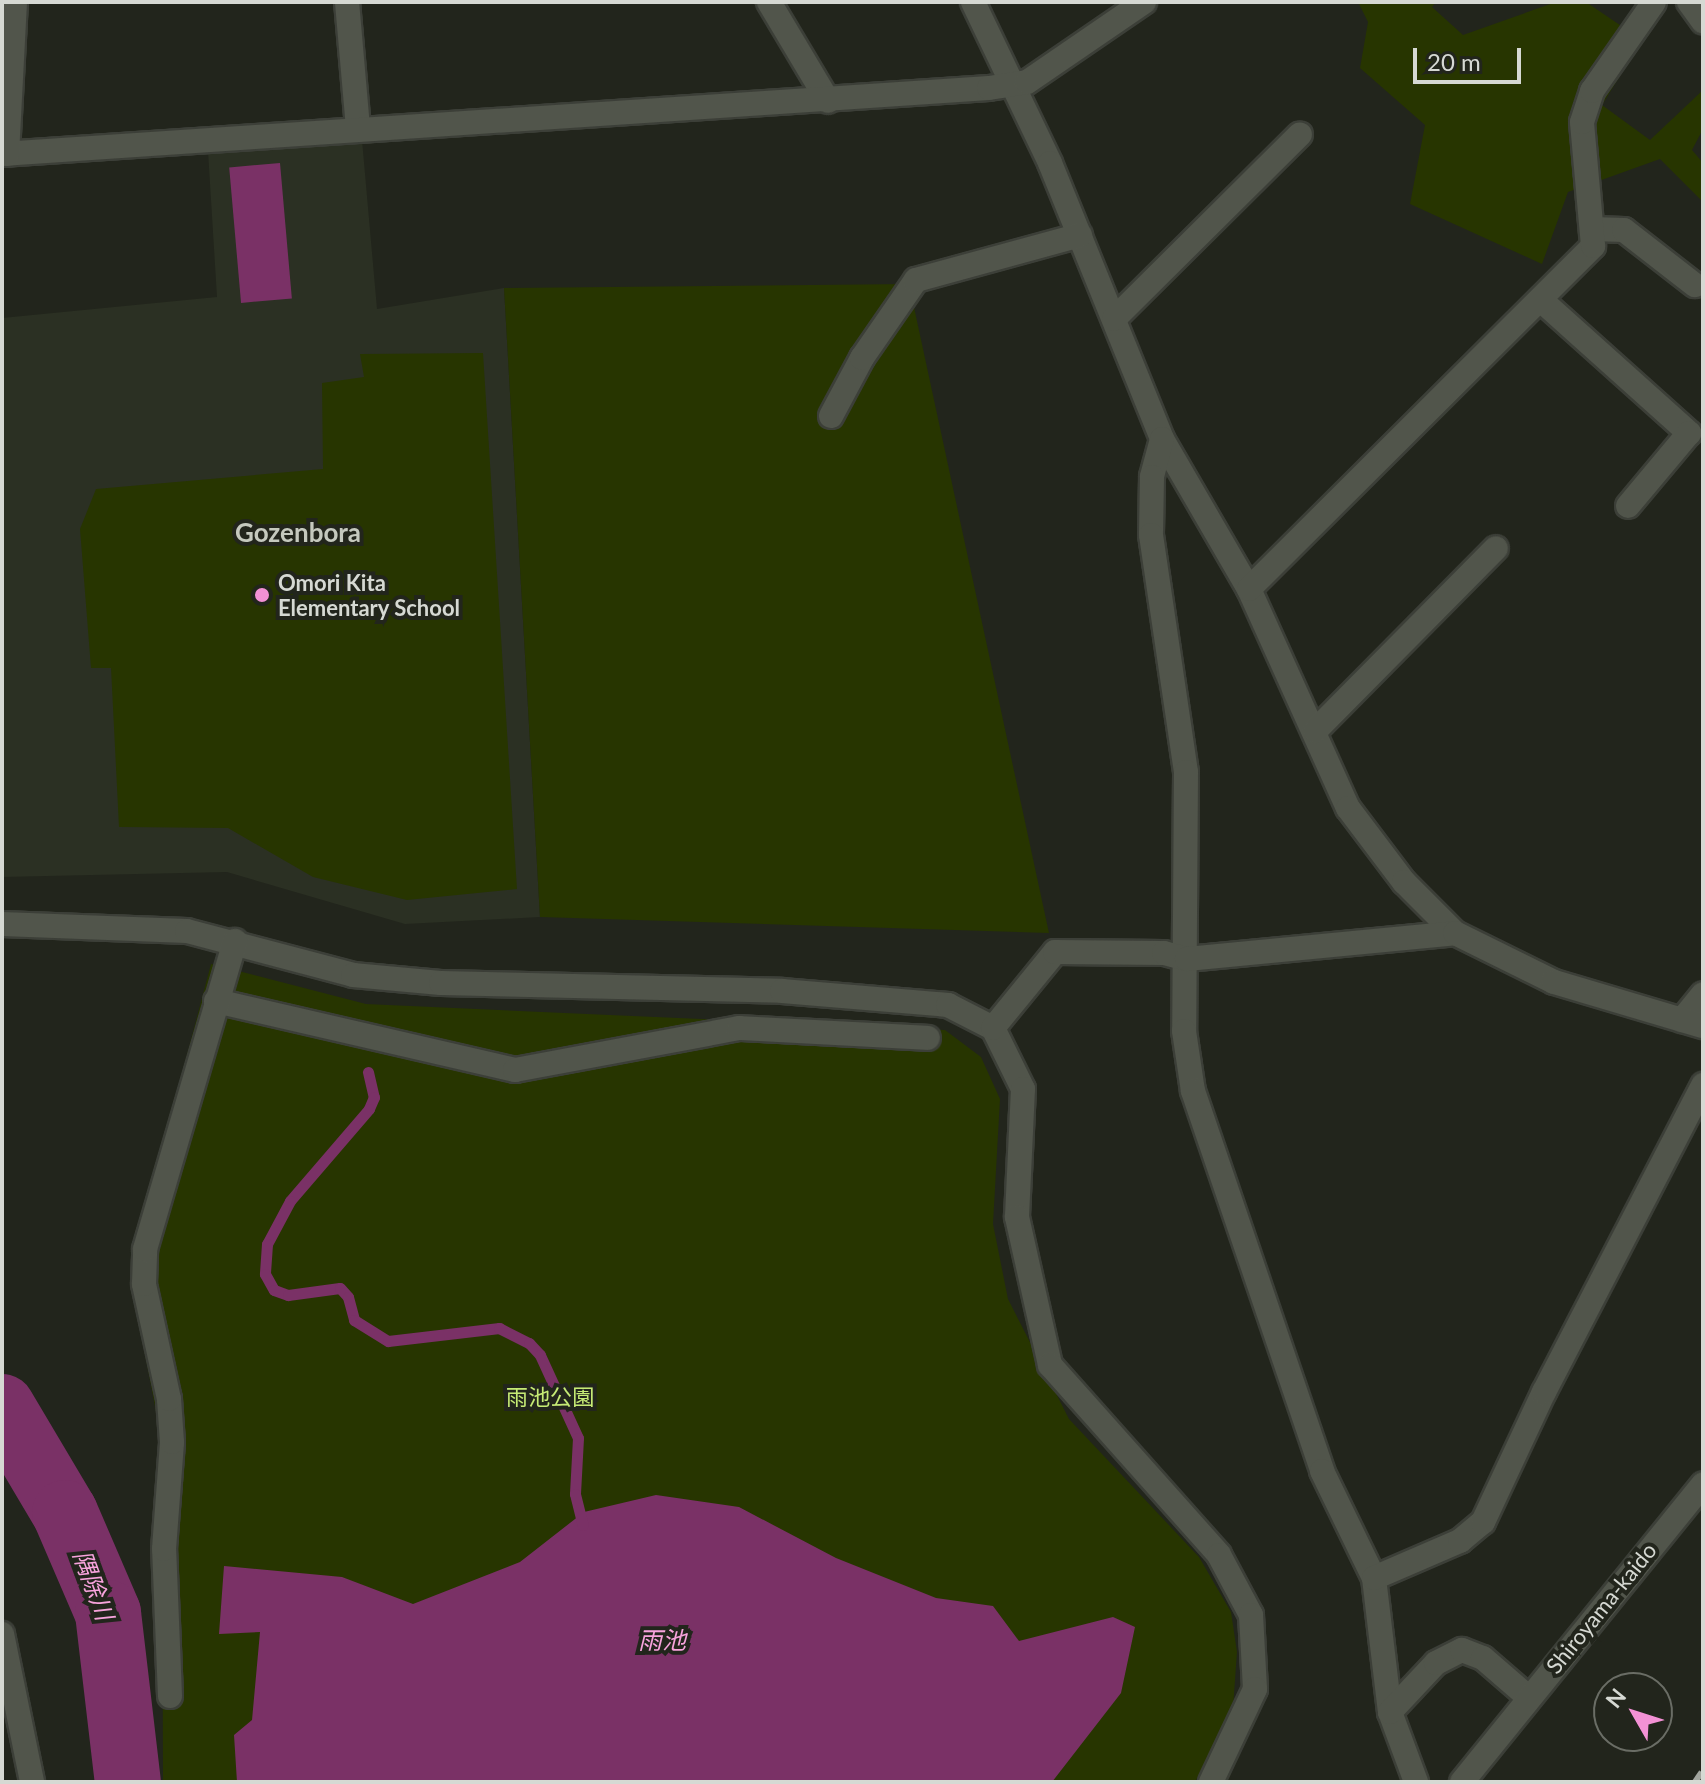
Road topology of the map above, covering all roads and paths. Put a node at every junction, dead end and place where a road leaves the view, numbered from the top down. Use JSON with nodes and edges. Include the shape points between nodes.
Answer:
{"nodes":[{"id":1,"x":15,"y":2,"type":"edge"},
{"id":2,"x":347,"y":2,"type":"edge"},
{"id":3,"x":769,"y":2,"type":"edge"},
{"id":4,"x":973,"y":2,"type":"edge"},
{"id":5,"x":1144,"y":2,"type":"edge"},
{"id":6,"x":1654,"y":2,"type":"edge"},
{"id":7,"x":1689,"y":2,"type":"edge"},
{"id":8,"x":1703,"y":21,"type":"edge"},
{"id":9,"x":1015,"y":84,"type":"junction"},
{"id":10,"x":828,"y":101,"type":"junction"},
{"id":11,"x":358,"y":129,"type":"junction"},
{"id":12,"x":1300,"y":134,"type":"dead end"},
{"id":13,"x":4,"y":154,"type":"edge"},
{"id":14,"x":1592,"y":229,"type":"junction"},
{"id":15,"x":1080,"y":235,"type":"junction"},
{"id":16,"x":1695,"y":285,"type":"dead end"},
{"id":17,"x":1542,"y":301,"type":"junction"},
{"id":18,"x":1114,"y":319,"type":"junction"},
{"id":19,"x":831,"y":416,"type":"dead end"},
{"id":20,"x":1162,"y":439,"type":"junction"},
{"id":21,"x":1628,"y":506,"type":"dead end"},
{"id":22,"x":1496,"y":548,"type":"dead end"},
{"id":23,"x":1249,"y":589,"type":"junction"},
{"id":24,"x":1315,"y":731,"type":"junction"},
{"id":25,"x":2,"y":924,"type":"edge"},
{"id":26,"x":1455,"y":933,"type":"junction"},
{"id":27,"x":235,"y":941,"type":"junction"},
{"id":28,"x":1187,"y":959,"type":"junction"},
{"id":29,"x":1703,"y":994,"type":"edge"},
{"id":30,"x":216,"y":1001,"type":"junction"},
{"id":31,"x":1692,"y":1023,"type":"edge"},
{"id":32,"x":993,"y":1028,"type":"junction"},
{"id":33,"x":928,"y":1038,"type":"dead end"},
{"id":34,"x":1703,"y":1085,"type":"edge"},
{"id":35,"x":1703,"y":1484,"type":"edge"},
{"id":36,"x":1374,"y":1578,"type":"junction"},
{"id":37,"x":2,"y":1634,"type":"edge"},
{"id":38,"x":170,"y":1696,"type":"dead end"},
{"id":39,"x":1528,"y":1697,"type":"junction"},
{"id":40,"x":1390,"y":1712,"type":"junction"},
{"id":41,"x":32,"y":1782,"type":"edge"},
{"id":42,"x":1211,"y":1782,"type":"edge"},
{"id":43,"x":1416,"y":1782,"type":"edge"},
{"id":44,"x":1462,"y":1782,"type":"edge"}],
"edges":[{"from":1,"to":13,"type":"street"},
{"from":2,"to":11,"type":"street"},
{"from":3,"to":10,"type":"street"},
{"from":4,"to":9,"type":"street"},
{"from":5,"to":9,"type":"street","via":[[1027,82]]},
{"from":6,"to":14,"type":"street","via":[[1592,91],[1582,122]]},
{"from":7,"to":8,"type":"street"},
{"from":9,"to":10,"type":"street"},
{"from":9,"to":15,"type":"street"},
{"from":10,"to":11,"type":"street"},
{"from":11,"to":13,"type":"street"},
{"from":12,"to":18,"type":"street"},
{"from":14,"to":16,"type":"street","via":[[1624,230]]},
{"from":14,"to":17,"type":"street","via":[[1593,246]]},
{"from":15,"to":18,"type":"street"},
{"from":15,"to":19,"type":"street","via":[[916,280],[862,358]]},
{"from":17,"to":21,"type":"street","via":[[1689,433]]},
{"from":17,"to":23,"type":"street"},
{"from":18,"to":20,"type":"street"},
{"from":20,"to":23,"type":"street"},
{"from":20,"to":28,"type":"street","via":[[1152,477],[1151,535],[1186,772]]},
{"from":22,"to":24,"type":"street"},
{"from":23,"to":24,"type":"street"},
{"from":24,"to":26,"type":"street","via":[[1348,808],[1404,882]]},
{"from":25,"to":27,"type":"street","via":[[114,924]]},
{"from":26,"to":28,"type":"street"},
{"from":26,"to":31,"type":"street","via":[[1554,982]]},
{"from":27,"to":30,"type":"street"},
{"from":27,"to":32,"type":"street","via":[[353,975],[441,983],[782,991],[948,1005]]},
{"from":28,"to":32,"type":"street","via":[[1164,953],[1055,952]]},
{"from":28,"to":36,"type":"street","via":[[1184,1031],[1193,1091],[1322,1471]]},
{"from":29,"to":31,"type":"street"},
{"from":30,"to":33,"type":"street","via":[[515,1070],[739,1028]]},
{"from":30,"to":38,"type":"street","via":[[145,1249],[144,1284],[169,1399],[172,1442],[164,1549]]},
{"from":32,"to":42,"type":"street","via":[[1023,1089],[1017,1217],[1050,1365],[1219,1555],[1251,1615],[1255,1689]]},
{"from":34,"to":36,"type":"street","via":[[1550,1379],[1483,1522],[1460,1541]]},
{"from":35,"to":39,"type":"street","name":"Shiroyama-kaido"},
{"from":36,"to":40,"type":"street"},
{"from":37,"to":41,"type":"street"},
{"from":39,"to":40,"type":"street","via":[[1483,1658],[1462,1650],[1436,1663]]},
{"from":39,"to":44,"type":"street","name":"Shiroyama-kaido"},
{"from":40,"to":43,"type":"street"}]}
